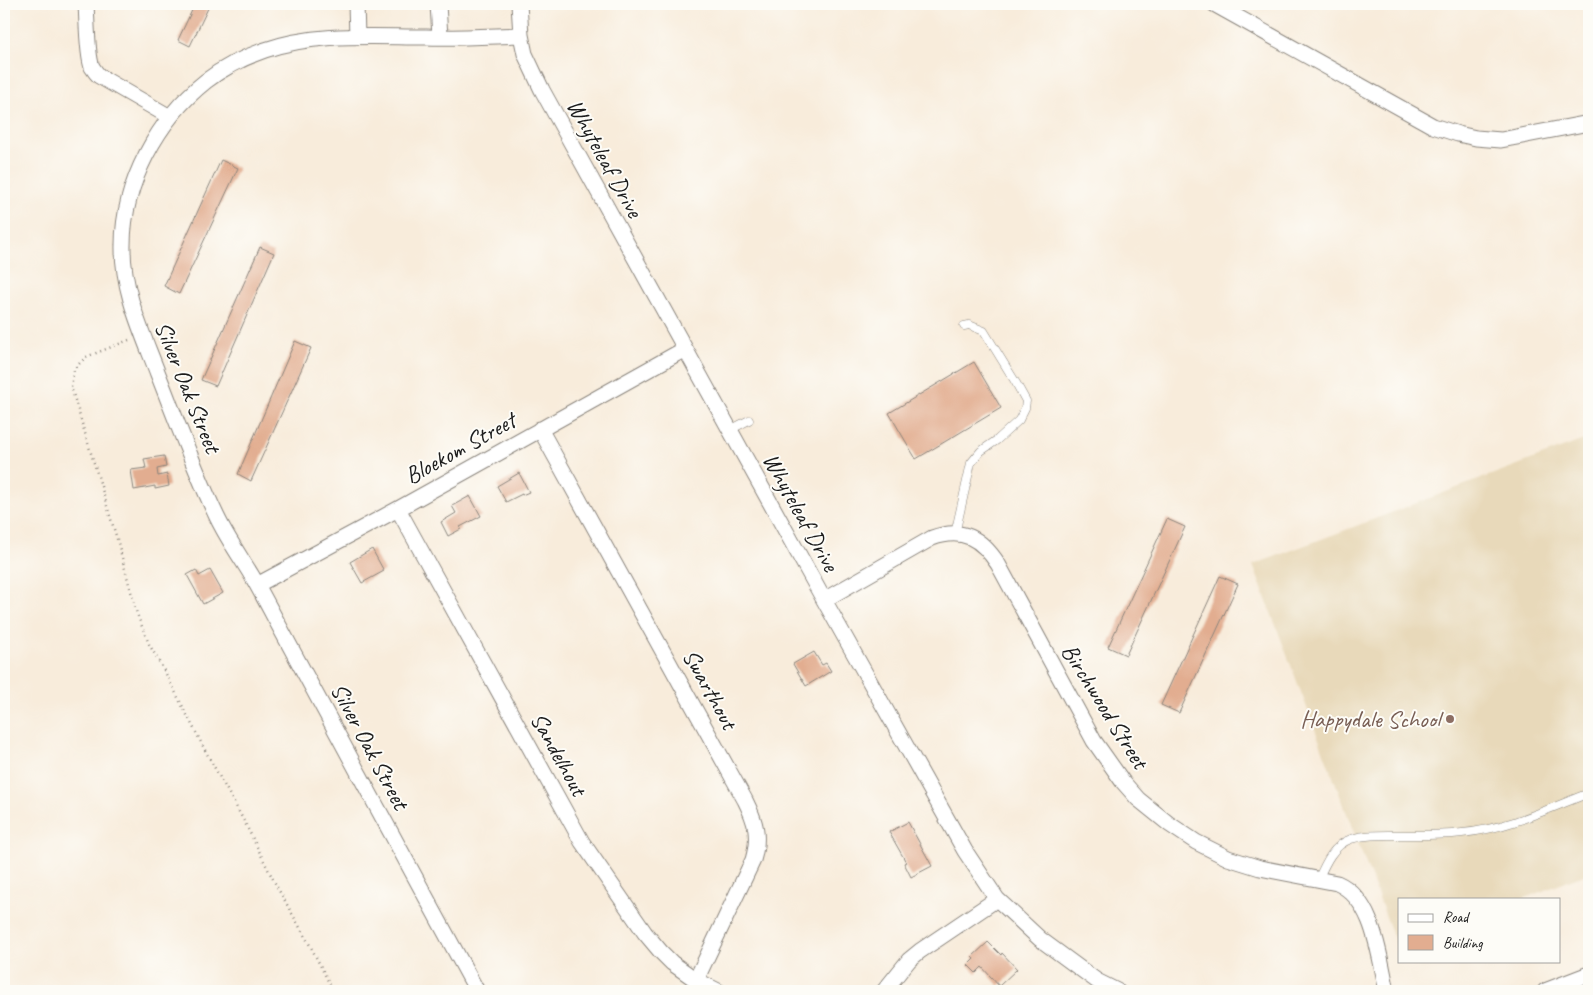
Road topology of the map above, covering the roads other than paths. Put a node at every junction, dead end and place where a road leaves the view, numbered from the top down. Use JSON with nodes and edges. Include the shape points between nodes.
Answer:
{"nodes":[{"id":1,"x":86,"y":4,"type":"edge"},
{"id":2,"x":356,"y":4,"type":"edge"},
{"id":3,"x":438,"y":4,"type":"edge"},
{"id":4,"x":519,"y":4,"type":"edge"},
{"id":5,"x":1214,"y":4,"type":"edge"},
{"id":6,"x":521,"y":35,"type":"junction"},
{"id":7,"x":357,"y":36,"type":"junction"},
{"id":8,"x":440,"y":37,"type":"junction"},
{"id":9,"x":170,"y":117,"type":"junction"},
{"id":10,"x":1589,"y":123,"type":"edge"},
{"id":11,"x":964,"y":326,"type":"dead end"},
{"id":12,"x":685,"y":349,"type":"junction"},
{"id":13,"x":749,"y":420,"type":"dead end"},
{"id":14,"x":540,"y":429,"type":"junction"},
{"id":15,"x":730,"y":430,"type":"junction"},
{"id":16,"x":398,"y":509,"type":"junction"},
{"id":17,"x":955,"y":534,"type":"junction"},
{"id":18,"x":257,"y":585,"type":"junction"},
{"id":19,"x":824,"y":600,"type":"junction"},
{"id":20,"x":1589,"y":793,"type":"edge"},
{"id":21,"x":1318,"y":880,"type":"junction"},
{"id":22,"x":997,"y":899,"type":"junction"},
{"id":23,"x":1589,"y":974,"type":"edge"},
{"id":24,"x":696,"y":980,"type":"junction"},
{"id":25,"x":477,"y":991,"type":"edge"},
{"id":26,"x":718,"y":991,"type":"edge"},
{"id":27,"x":884,"y":991,"type":"edge"},
{"id":28,"x":1117,"y":991,"type":"edge"},
{"id":29,"x":1387,"y":991,"type":"edge"},
{"id":30,"x":1545,"y":991,"type":"edge"}],
"edges":[{"from":1,"to":9,"type":"street","via":[[91,65],[95,71]]},
{"from":2,"to":7,"type":"street"},
{"from":3,"to":8,"type":"street"},
{"from":4,"to":6,"type":"street","name":"Whyteleaf Drive"},
{"from":5,"to":10,"type":"street","via":[[1433,126],[1458,134],[1501,140]]},
{"from":6,"to":8,"type":"street","name":"Silver Oak Street"},
{"from":6,"to":12,"type":"street","name":"Whyteleaf Drive","via":[[525,54],[542,90]]},
{"from":7,"to":8,"type":"street","name":"Silver Oak Street"},
{"from":7,"to":9,"type":"street","name":"Silver Oak Street","via":[[313,38],[265,50],[209,78]]},
{"from":9,"to":18,"type":"street","name":"Silver Oak Street","via":[[137,172],[125,218],[126,280],[143,335],[218,518]]},
{"from":11,"to":17,"type":"lane","via":[[984,332],[1026,401],[1019,420],[971,462]]},
{"from":12,"to":14,"type":"street","name":"Bloekom Street"},
{"from":12,"to":15,"type":"street","name":"Whyteleaf Drive"},
{"from":13,"to":15,"type":"lane"},
{"from":14,"to":16,"type":"street","name":"Bloekom Street"},
{"from":14,"to":24,"type":"street","name":"Swarthout","via":[[754,818],[756,841],[753,860]]},
{"from":15,"to":19,"type":"street","name":"Whyteleaf Drive"},
{"from":16,"to":18,"type":"street","name":"Bloekom Street"},
{"from":16,"to":24,"type":"street","name":"Sandelhout","via":[[582,842],[645,932],[672,963]]},
{"from":17,"to":19,"type":"street","name":"Birchwood Street","via":[[932,538]]},
{"from":17,"to":21,"type":"street","name":"Birchwood Street","via":[[978,540],[990,552],[1094,740],[1138,799],[1196,842],[1228,858]]},
{"from":18,"to":25,"type":"street","name":"Silver Oak Street"},
{"from":19,"to":22,"type":"street","name":"Whyteleaf Drive","via":[[965,851]]},
{"from":20,"to":21,"type":"lane","via":[[1505,825],[1461,834],[1365,836],[1349,840],[1333,852]]},
{"from":21,"to":29,"type":"street","name":"Birchwood Street","via":[[1345,886],[1358,900],[1372,927]]},
{"from":22,"to":27,"type":"street","via":[[920,951]]},
{"from":22,"to":28,"type":"street","name":"Whyteleaf Drive","via":[[1040,939],[1097,981]]},
{"from":23,"to":30,"type":"street"},
{"from":24,"to":26,"type":"street","name":"Sandelhout"}]}
